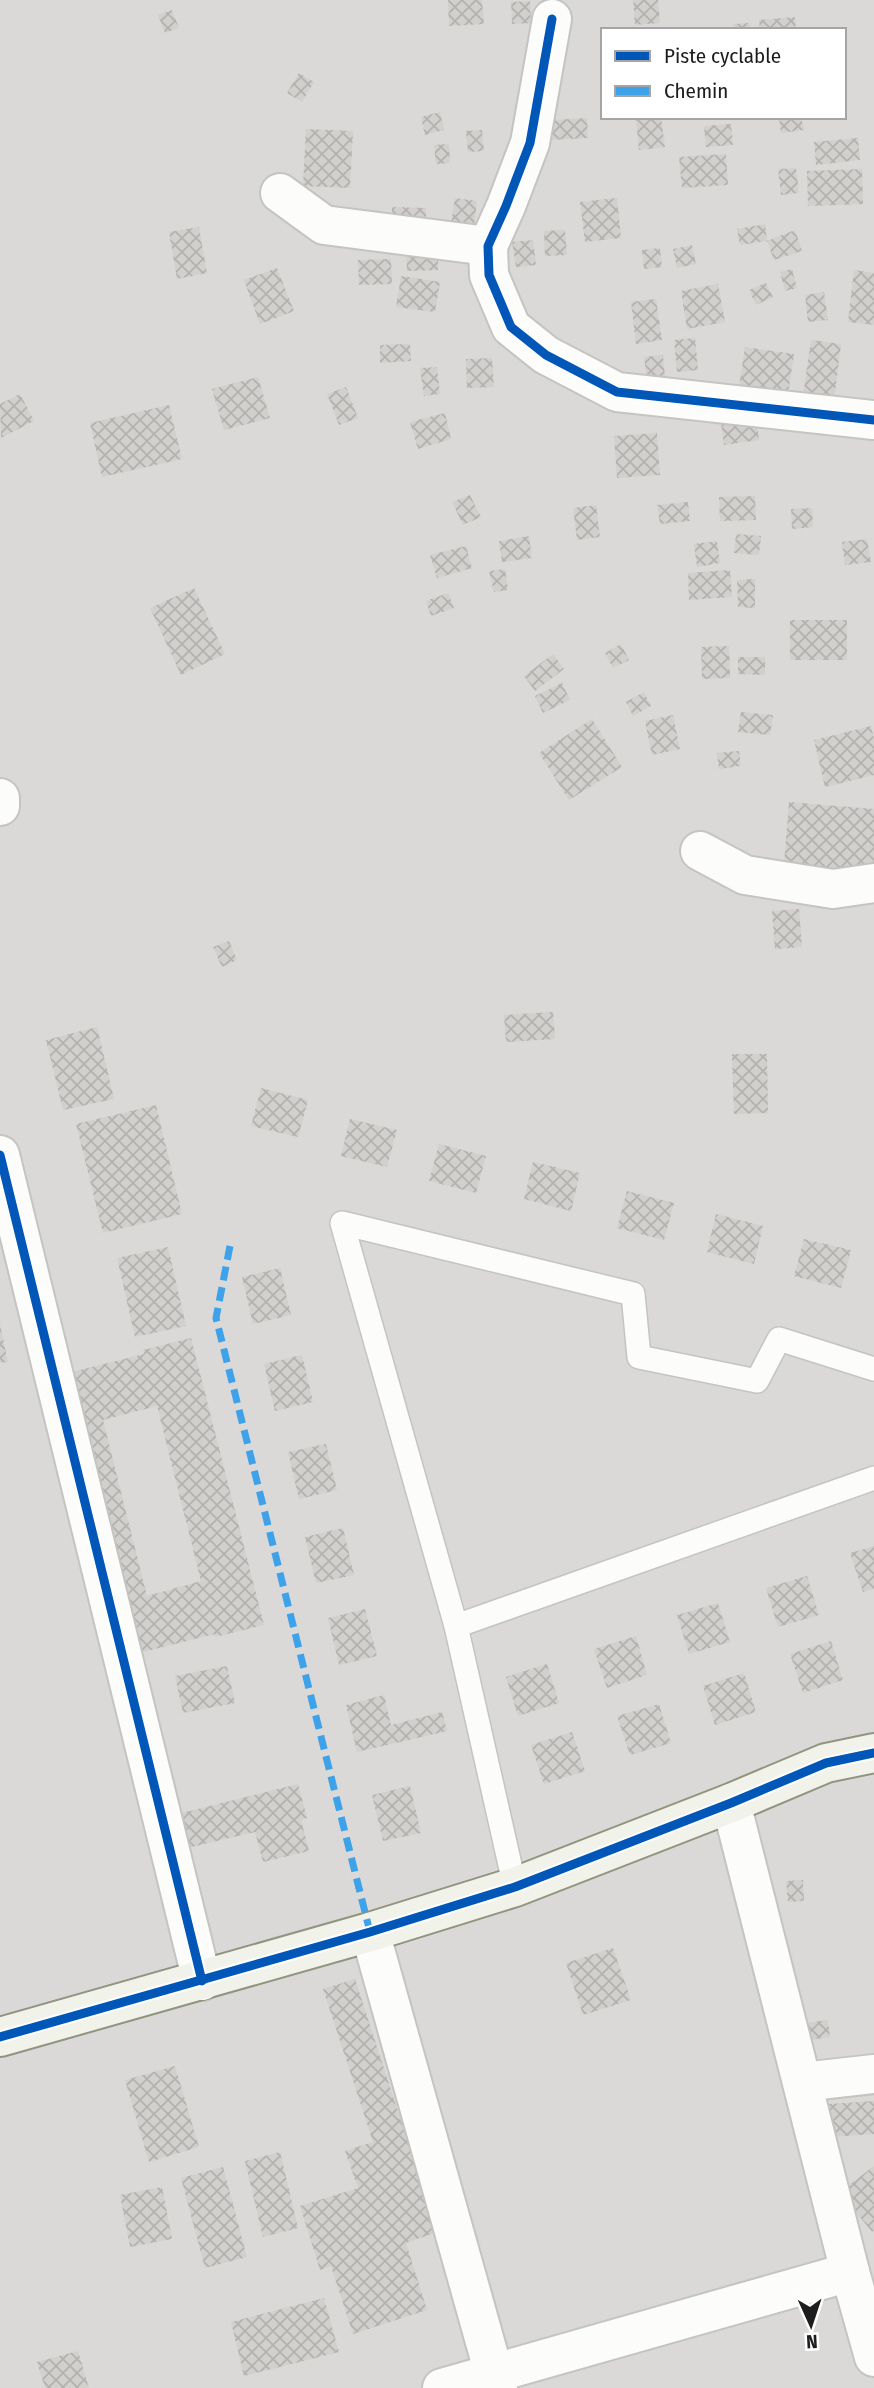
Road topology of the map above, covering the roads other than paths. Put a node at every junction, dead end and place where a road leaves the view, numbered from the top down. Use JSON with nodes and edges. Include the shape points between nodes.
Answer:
{"nodes":[{"id":1,"x":552,"y":19,"type":"dead end"},
{"id":2,"x":280,"y":193,"type":"dead end"},
{"id":3,"x":488,"y":246,"type":"junction"},
{"id":4,"x":874,"y":420,"type":"edge"},
{"id":5,"x":0,"y":798,"type":"edge"},
{"id":6,"x":0,"y":807,"type":"edge"},
{"id":7,"x":701,"y":851,"type":"dead end"},
{"id":8,"x":874,"y":883,"type":"edge"},
{"id":9,"x":0,"y":1154,"type":"edge"},
{"id":10,"x":874,"y":1369,"type":"edge"},
{"id":11,"x":874,"y":1478,"type":"edge"},
{"id":12,"x":456,"y":1626,"type":"junction"},
{"id":13,"x":874,"y":1753,"type":"edge"},
{"id":14,"x":732,"y":1803,"type":"junction"},
{"id":15,"x":515,"y":1887,"type":"junction"},
{"id":16,"x":370,"y":1932,"type":"junction"},
{"id":17,"x":202,"y":1980,"type":"junction"},
{"id":18,"x":0,"y":2037,"type":"edge"},
{"id":19,"x":874,"y":2074,"type":"edge"},
{"id":20,"x":802,"y":2082,"type":"junction"},
{"id":21,"x":850,"y":2272,"type":"junction"},
{"id":22,"x":874,"y":2357,"type":"edge"},
{"id":23,"x":496,"y":2381,"type":"edge"},
{"id":24,"x":442,"y":2388,"type":"edge"}],
"edges":[{"from":1,"to":3,"type":"street","via":[[530,143]]},
{"from":2,"to":3,"type":"street","via":[[324,225]]},
{"from":3,"to":4,"type":"street","via":[[489,275],[511,327],[546,355],[617,392]]},
{"from":5,"to":6,"type":"street"},
{"from":7,"to":8,"type":"street","via":[[745,875],[833,889]]},
{"from":9,"to":17,"type":"street"},
{"from":10,"to":12,"type":"lane","via":[[779,1339],[757,1381],[639,1357],[633,1294],[342,1223]]},
{"from":11,"to":12,"type":"lane"},
{"from":12,"to":15,"type":"lane"},
{"from":13,"to":14,"type":"street","via":[[826,1763]]},
{"from":14,"to":15,"type":"street"},
{"from":14,"to":20,"type":"street"},
{"from":15,"to":16,"type":"street"},
{"from":16,"to":17,"type":"street"},
{"from":16,"to":23,"type":"street"},
{"from":17,"to":18,"type":"street"},
{"from":19,"to":20,"type":"street"},
{"from":20,"to":21,"type":"street"},
{"from":21,"to":22,"type":"street"},
{"from":21,"to":23,"type":"street"},
{"from":23,"to":24,"type":"street"}]}
